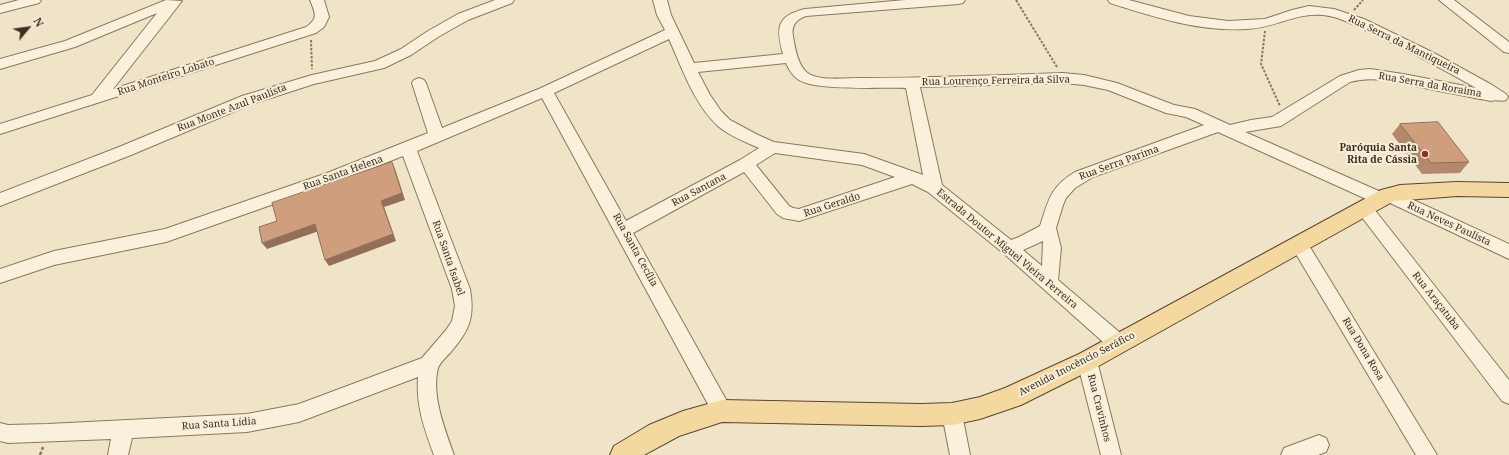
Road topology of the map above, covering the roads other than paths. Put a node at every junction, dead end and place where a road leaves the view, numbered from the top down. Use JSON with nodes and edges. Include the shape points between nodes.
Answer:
{"nodes":[{"id":1,"x":34,"y":0,"type":"edge"},
{"id":2,"x":507,"y":0,"type":"edge"},
{"id":3,"x":660,"y":0,"type":"edge"},
{"id":4,"x":958,"y":0,"type":"edge"},
{"id":5,"x":1115,"y":0,"type":"edge"},
{"id":6,"x":1446,"y":0,"type":"edge"},
{"id":7,"x":175,"y":1,"type":"edge"},
{"id":8,"x":320,"y":7,"type":"edge"},
{"id":9,"x":0,"y":9,"type":"edge"},
{"id":10,"x":672,"y":32,"type":"junction"},
{"id":11,"x":1509,"y":49,"type":"edge"},
{"id":12,"x":792,"y":58,"type":"junction"},
{"id":13,"x":0,"y":64,"type":"edge"},
{"id":14,"x":689,"y":68,"type":"junction"},
{"id":15,"x":419,"y":83,"type":"dead end"},
{"id":16,"x":912,"y":83,"type":"junction"},
{"id":17,"x":546,"y":91,"type":"junction"},
{"id":18,"x":98,"y":98,"type":"junction"},
{"id":19,"x":1505,"y":99,"type":"edge"},
{"id":20,"x":1171,"y":108,"type":"junction"},
{"id":21,"x":1281,"y":119,"type":"junction"},
{"id":22,"x":0,"y":129,"type":"edge"},
{"id":23,"x":1223,"y":129,"type":"junction"},
{"id":24,"x":1200,"y":133,"type":"junction"},
{"id":25,"x":437,"y":136,"type":"junction"},
{"id":26,"x":1258,"y":143,"type":"junction"},
{"id":27,"x":772,"y":147,"type":"junction"},
{"id":28,"x":408,"y":148,"type":"junction"},
{"id":29,"x":746,"y":164,"type":"junction"},
{"id":30,"x":913,"y":177,"type":"junction"},
{"id":31,"x":934,"y":188,"type":"junction"},
{"id":32,"x":1509,"y":190,"type":"edge"},
{"id":33,"x":0,"y":200,"type":"edge"},
{"id":34,"x":1378,"y":201,"type":"junction"},
{"id":35,"x":1048,"y":228,"type":"junction"},
{"id":36,"x":624,"y":230,"type":"junction"},
{"id":37,"x":1299,"y":244,"type":"junction"},
{"id":38,"x":1008,"y":247,"type":"junction"},
{"id":39,"x":1509,"y":252,"type":"edge"},
{"id":40,"x":0,"y":276,"type":"edge"},
{"id":41,"x":1049,"y":282,"type":"junction"},
{"id":42,"x":1118,"y":343,"type":"junction"},
{"id":43,"x":1087,"y":361,"type":"junction"},
{"id":44,"x":429,"y":364,"type":"junction"},
{"id":45,"x":1509,"y":395,"type":"edge"},
{"id":46,"x":722,"y":411,"type":"junction"},
{"id":47,"x":952,"y":414,"type":"junction"},
{"id":48,"x":124,"y":429,"type":"junction"},
{"id":49,"x":0,"y":432,"type":"edge"},
{"id":50,"x":1319,"y":445,"type":"dead end"},
{"id":51,"x":118,"y":455,"type":"edge"},
{"id":52,"x":444,"y":455,"type":"edge"},
{"id":53,"x":623,"y":455,"type":"edge"},
{"id":54,"x":960,"y":455,"type":"edge"},
{"id":55,"x":1111,"y":455,"type":"edge"},
{"id":56,"x":1291,"y":455,"type":"edge"},
{"id":57,"x":1426,"y":455,"type":"edge"}],
"edges":[{"from":1,"to":9,"type":"street"},
{"from":2,"to":33,"type":"street","name":"Rua Monte Azul Paulista","via":[[463,17],[406,52],[379,65],[312,80],[247,100]]},
{"from":3,"to":10,"type":"street","name":"Estrada Doutor Miguel Vieira Ferreira"},
{"from":4,"to":12,"type":"street","name":"Rua Lourenço Ferreira da Silva","via":[[812,11],[793,17],[787,23],[784,33]]},
{"from":5,"to":19,"type":"street","name":"Rua Serra da Mantiqueira","via":[[1191,21],[1218,24],[1266,23],[1302,11],[1316,10],[1348,17],[1436,60]]},
{"from":6,"to":11,"type":"street"},
{"from":7,"to":13,"type":"street","via":[[70,44]]},
{"from":7,"to":18,"type":"street"},
{"from":8,"to":18,"type":"street","name":"Rua Monteiro Lobato","via":[[322,20],[311,30]]},
{"from":10,"to":14,"type":"street","name":"Estrada Doutor Miguel Vieira Ferreira"},
{"from":10,"to":17,"type":"street","name":"Rua Santa Helena"},
{"from":12,"to":14,"type":"street"},
{"from":12,"to":16,"type":"street","name":"Rua Lourenço Ferreira da Silva","via":[[801,75],[818,82]]},
{"from":14,"to":27,"type":"street","name":"Estrada Doutor Miguel Vieira Ferreira","via":[[703,96],[725,124]]},
{"from":15,"to":25,"type":"street"},
{"from":16,"to":20,"type":"street","name":"Rua Lourenço Ferreira da Silva","via":[[1063,78],[1084,80],[1112,86]]},
{"from":16,"to":31,"type":"street"},
{"from":17,"to":25,"type":"street","name":"Rua Santa Helena"},
{"from":17,"to":36,"type":"street","name":"Rua Santa Cecília"},
{"from":18,"to":22,"type":"street","name":"Rua Monteiro Lobato"},
{"from":19,"to":21,"type":"street","name":"Rua Serra da Roraima","via":[[1370,74],[1345,79]]},
{"from":20,"to":23,"type":"street","name":"Rua Lourenço Ferreira da Silva","via":[[1190,113]]},
{"from":20,"to":24,"type":"street","name":"Rua Lourenço Ferreira da Silva","via":[[1188,120]]},
{"from":21,"to":23,"type":"street","name":"Rua Serra da Roraima"},
{"from":21,"to":26,"type":"street","name":"Rua Serra da Roraima"},
{"from":23,"to":24,"type":"street","name":"Rua Serra Parima"},
{"from":23,"to":26,"type":"street","name":"Rua Lourenço Ferreira da Silva"},
{"from":24,"to":35,"type":"street","name":"Rua Serra Parima","via":[[1086,173],[1073,180],[1063,188],[1056,199]]},
{"from":25,"to":28,"type":"street","name":"Rua Santa Helena"},
{"from":26,"to":34,"type":"street","name":"Rua Lourenço Ferreira da Silva"},
{"from":27,"to":29,"type":"street","name":"Rua Santana"},
{"from":27,"to":30,"type":"street","name":"Estrada Doutor Miguel Vieira Ferreira","via":[[864,160]]},
{"from":28,"to":40,"type":"street","name":"Rua Santa Helena","via":[[166,236],[54,258]]},
{"from":28,"to":44,"type":"street","name":"Rua Santa Isabel","via":[[461,289],[464,306],[461,322],[453,336]]},
{"from":29,"to":30,"type":"street","name":"Rua Geraldo","via":[[783,210],[789,214],[799,215]]},
{"from":29,"to":36,"type":"street","name":"Rua Santana"},
{"from":30,"to":31,"type":"street","name":"Estrada Doutor Miguel Vieira Ferreira"},
{"from":31,"to":38,"type":"street","name":"Estrada Doutor Miguel Vieira Ferreira"},
{"from":32,"to":34,"type":"main road","name":"Avenida Inocêncio Seráfico","via":[[1400,192]]},
{"from":34,"to":37,"type":"main road","name":"Avenida Inocêncio Seráfico"},
{"from":34,"to":39,"type":"street","name":"Rua Neves Paulista"},
{"from":34,"to":45,"type":"street","name":"Rua Araçatuba"},
{"from":35,"to":38,"type":"street","via":[[1028,241]]},
{"from":35,"to":41,"type":"street","name":"Rua Serra Parima","via":[[1053,248]]},
{"from":36,"to":46,"type":"street","name":"Rua Santa Cecília"},
{"from":37,"to":42,"type":"main road","name":"Avenida Inocêncio Seráfico"},
{"from":37,"to":57,"type":"street","name":"Rua Dona Rosa"},
{"from":38,"to":41,"type":"street","name":"Estrada Doutor Miguel Vieira Ferreira"},
{"from":41,"to":42,"type":"street","name":"Estrada Doutor Miguel Vieira Ferreira"},
{"from":42,"to":43,"type":"main road","name":"Avenida Inocêncio Seráfico"},
{"from":43,"to":47,"type":"main road","name":"Avenida Inocêncio Seráfico","via":[[1012,397]]},
{"from":43,"to":55,"type":"street","name":"Rua Cravinhos"},
{"from":44,"to":48,"type":"street","name":"Rua Santa Lídia","via":[[339,399],[278,418],[248,423]]},
{"from":44,"to":52,"type":"street","via":[[427,392],[430,413]]},
{"from":46,"to":47,"type":"main road","name":"Avenida Inocêncio Seráfico"},
{"from":46,"to":53,"type":"main road","name":"Avenida Inocêncio Seráfico","via":[[675,424]]},
{"from":47,"to":54,"type":"street"},
{"from":48,"to":49,"type":"street","name":"Rua Santa Lídia","via":[[8,434]]},
{"from":48,"to":51,"type":"street"},
{"from":50,"to":56,"type":"street"}]}
